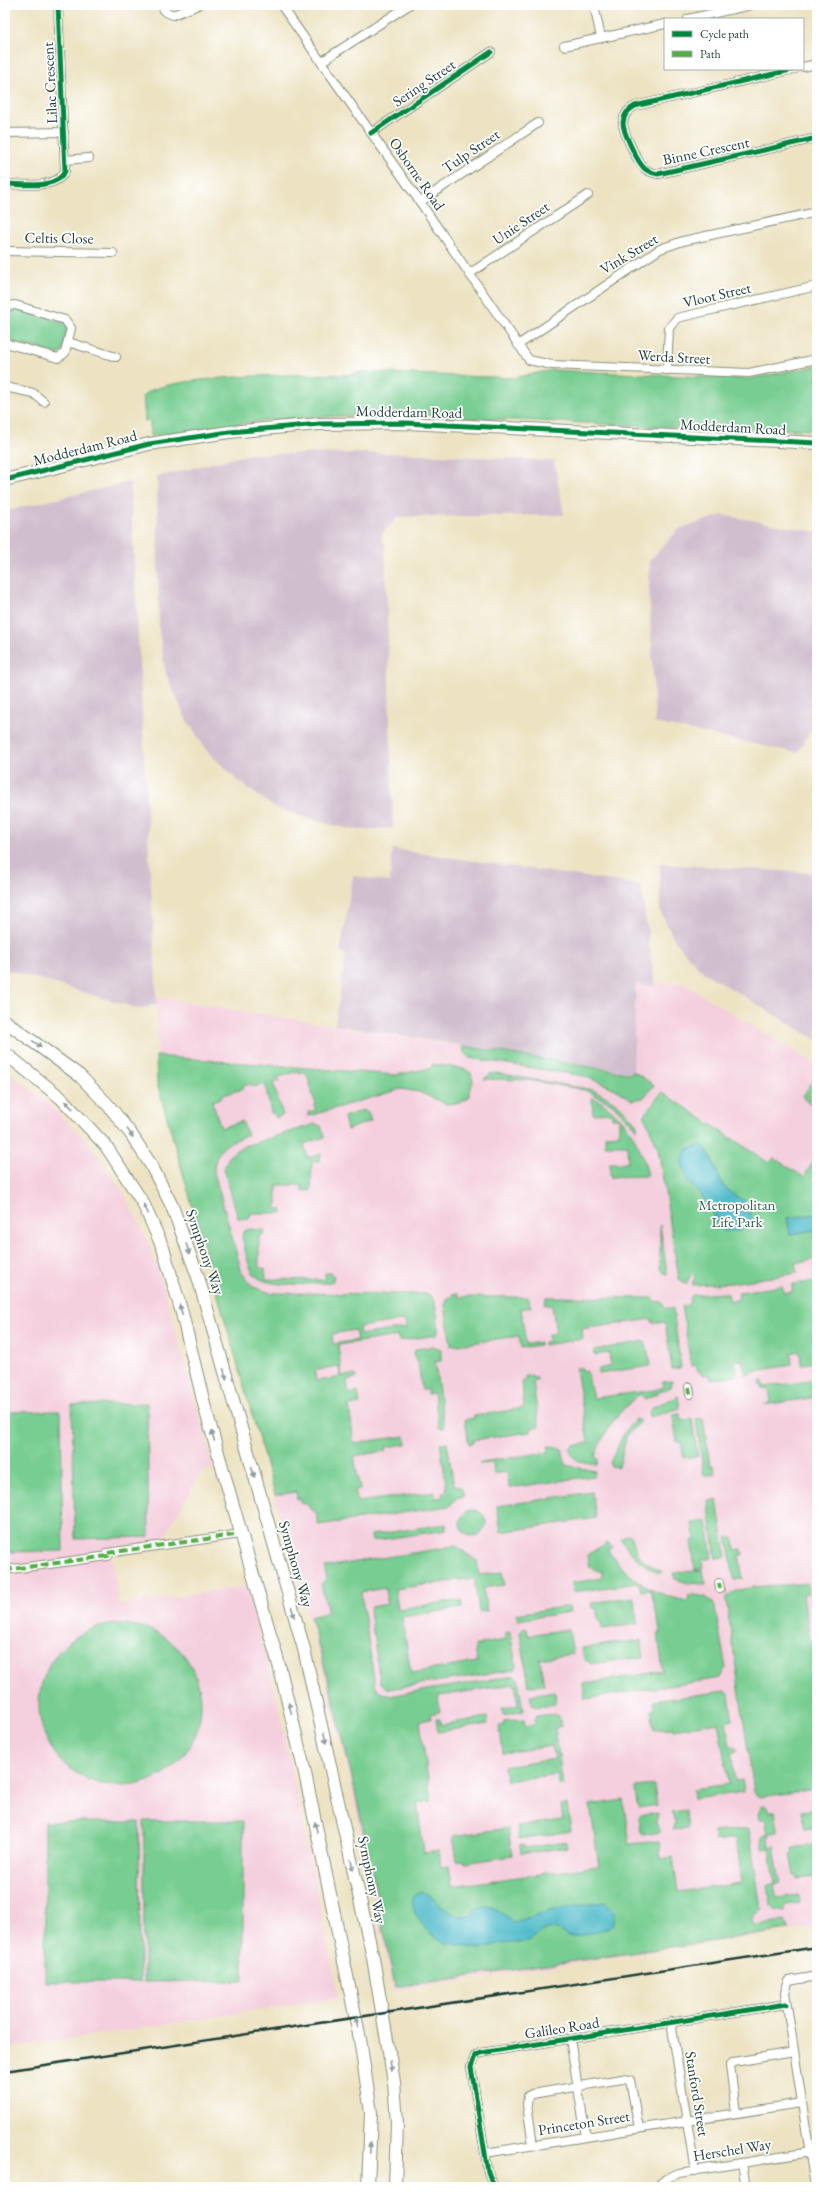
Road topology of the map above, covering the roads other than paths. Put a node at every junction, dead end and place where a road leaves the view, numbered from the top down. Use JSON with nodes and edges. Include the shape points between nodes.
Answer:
{"nodes":[{"id":1,"x":58,"y":5,"type":"edge"},
{"id":2,"x":162,"y":5,"type":"edge"},
{"id":3,"x":198,"y":5,"type":"edge"},
{"id":4,"x":281,"y":5,"type":"edge"},
{"id":5,"x":409,"y":5,"type":"edge"},
{"id":6,"x":594,"y":5,"type":"edge"},
{"id":7,"x":751,"y":5,"type":"edge"},
{"id":8,"x":692,"y":18,"type":"edge"},
{"id":9,"x":664,"y":24,"type":"edge"},
{"id":10,"x":601,"y":38,"type":"junction"},
{"id":11,"x":564,"y":46,"type":"dead end"},
{"id":12,"x":491,"y":52,"type":"dead end"},
{"id":13,"x":321,"y":62,"type":"junction"},
{"id":14,"x":817,"y":64,"type":"edge"},
{"id":15,"x":804,"y":67,"type":"edge"},
{"id":16,"x":791,"y":70,"type":"edge"},
{"id":17,"x":538,"y":123,"type":"dead end"},
{"id":18,"x":64,"y":132,"type":"junction"},
{"id":19,"x":5,"y":133,"type":"edge"},
{"id":20,"x":371,"y":133,"type":"junction"},
{"id":21,"x":817,"y":138,"type":"edge"},
{"id":22,"x":90,"y":158,"type":"dead end"},
{"id":23,"x":65,"y":160,"type":"junction"},
{"id":24,"x":5,"y":184,"type":"edge"},
{"id":25,"x":588,"y":195,"type":"dead end"},
{"id":26,"x":420,"y":202,"type":"junction"},
{"id":27,"x":817,"y":212,"type":"edge"},
{"id":28,"x":5,"y":251,"type":"edge"},
{"id":29,"x":114,"y":253,"type":"dead end"},
{"id":30,"x":469,"y":274,"type":"junction"},
{"id":31,"x":817,"y":286,"type":"edge"},
{"id":32,"x":5,"y":310,"type":"edge"},
{"id":33,"x":5,"y":342,"type":"edge"},
{"id":34,"x":68,"y":342,"type":"junction"},
{"id":35,"x":518,"y":345,"type":"junction"},
{"id":36,"x":116,"y":356,"type":"dead end"},
{"id":37,"x":817,"y":359,"type":"edge"},
{"id":38,"x":529,"y":360,"type":"joint"},
{"id":39,"x":667,"y":370,"type":"junction"},
{"id":40,"x":5,"y":387,"type":"edge"},
{"id":41,"x":44,"y":402,"type":"dead end"},
{"id":42,"x":817,"y":443,"type":"edge"},
{"id":43,"x":5,"y":480,"type":"edge"},
{"id":44,"x":5,"y":1021,"type":"edge"},
{"id":45,"x":5,"y":1053,"type":"edge"},
{"id":46,"x":234,"y":1535,"type":"dead end"},
{"id":47,"x":5,"y":1570,"type":"edge"},
{"id":48,"x":817,"y":1976,"type":"edge"},
{"id":49,"x":786,"y":2004,"type":"junction"},
{"id":50,"x":671,"y":2022,"type":"junction"},
{"id":51,"x":570,"y":2039,"type":"junction"},
{"id":52,"x":794,"y":2052,"type":"junction"},
{"id":53,"x":577,"y":2086,"type":"junction"},
{"id":54,"x":801,"y":2103,"type":"junction"},
{"id":55,"x":736,"y":2113,"type":"junction"},
{"id":56,"x":687,"y":2121,"type":"junction"},
{"id":57,"x":639,"y":2128,"type":"junction"},
{"id":58,"x":586,"y":2137,"type":"junction"},
{"id":59,"x":533,"y":2145,"type":"junction"},
{"id":60,"x":814,"y":2151,"type":"edge"},
{"id":61,"x":485,"y":2153,"type":"junction"},
{"id":62,"x":742,"y":2163,"type":"junction"},
{"id":63,"x":695,"y":2171,"type":"junction"},
{"id":64,"x":368,"y":2187,"type":"edge"},
{"id":65,"x":394,"y":2187,"type":"edge"},
{"id":66,"x":494,"y":2187,"type":"edge"},
{"id":67,"x":656,"y":2187,"type":"edge"},
{"id":68,"x":746,"y":2187,"type":"edge"},
{"id":69,"x":815,"y":2187,"type":"edge"}],
"edges":[{"from":1,"to":18,"type":"street","name":"Lilac Crescent"},
{"from":2,"to":3,"type":"street","via":[[164,11],[172,15]]},
{"from":4,"to":13,"type":"street","name":"Osborne Road"},
{"from":5,"to":13,"type":"street"},
{"from":6,"to":10,"type":"street"},
{"from":7,"to":8,"type":"street"},
{"from":9,"to":10,"type":"street"},
{"from":10,"to":11,"type":"street"},
{"from":12,"to":20,"type":"street","name":"Sering Street"},
{"from":13,"to":20,"type":"street","name":"Osborne Road"},
{"from":14,"to":15,"type":"street"},
{"from":16,"to":21,"type":"street","name":"Binne Crescent","via":[[635,106],[628,110],[624,117],[625,132],[641,164],[649,172],[658,174]]},
{"from":17,"to":26,"type":"street","name":"Tulp Street"},
{"from":18,"to":19,"type":"street"},
{"from":18,"to":23,"type":"street","name":"Lilac Crescent"},
{"from":20,"to":26,"type":"street","name":"Osborne Road"},
{"from":22,"to":23,"type":"street"},
{"from":23,"to":24,"type":"street","name":"Lilac Crescent","via":[[64,175],[56,181]]},
{"from":25,"to":30,"type":"street","name":"Unie Street"},
{"from":26,"to":30,"type":"street","name":"Osborne Road"},
{"from":27,"to":35,"type":"street","name":"Vink Street","via":[[683,241],[660,249]]},
{"from":28,"to":29,"type":"street","name":"Celtis Close"},
{"from":30,"to":35,"type":"street","name":"Osborne Road"},
{"from":31,"to":39,"type":"street","name":"Vloot Street","via":[[677,318],[669,328]]},
{"from":32,"to":34,"type":"street","via":[[8,306],[15,305],[65,320],[71,326]]},
{"from":33,"to":34,"type":"street","via":[[58,358],[64,353]]},
{"from":34,"to":36,"type":"street"},
{"from":35,"to":38,"type":"street","name":"Osborne Road"},
{"from":37,"to":39,"type":"street","name":"Werda Street","via":[[749,374]]},
{"from":38,"to":39,"type":"street","name":"Werda Street","via":[[552,365]]},
{"from":40,"to":41,"type":"street","via":[[33,393]]},
{"from":42,"to":43,"type":"main road","name":"Modderdam Road","via":[[405,423],[288,426],[149,444]]},
{"from":44,"to":65,"type":"main road","name":"Symphony Way","one_way":true,"via":[[80,1076],[110,1106],[151,1165],[172,1206],[195,1270],[304,1649],[369,1943],[394,2082],[397,2123]]},
{"from":64,"to":45,"type":"main road","one_way":true,"via":[[371,2112],[360,2039],[305,1773],[279,1665],[205,1408],[163,1248],[143,1203],[106,1146],[61,1098]]},
{"from":46,"to":47,"type":"street"},
{"from":48,"to":49,"type":"street","via":[[789,1981],[785,1992]]},
{"from":49,"to":50,"type":"street","name":"Galileo Road"},
{"from":49,"to":52,"type":"street"},
{"from":50,"to":51,"type":"street","name":"Galileo Road"},
{"from":50,"to":56,"type":"street","name":"Stanford Street"},
{"from":51,"to":53,"type":"street"},
{"from":51,"to":61,"type":"street","name":"Galileo Road","via":[[481,2053],[473,2058],[471,2067]]},
{"from":52,"to":54,"type":"street"},
{"from":52,"to":55,"type":"street","via":[[734,2062],[730,2065]]},
{"from":53,"to":57,"type":"street","via":[[630,2080]]},
{"from":53,"to":58,"type":"street"},
{"from":53,"to":59,"type":"street","via":[[528,2096]]},
{"from":54,"to":55,"type":"street","name":"Princeton Street"},
{"from":54,"to":60,"type":"street"},
{"from":55,"to":56,"type":"street","name":"Princeton Street"},
{"from":56,"to":57,"type":"street","name":"Princeton Street"},
{"from":56,"to":63,"type":"street","name":"Stanford Street"},
{"from":57,"to":58,"type":"street","name":"Princeton Street"},
{"from":58,"to":59,"type":"street","name":"Princeton Street"},
{"from":59,"to":61,"type":"street","name":"Princeton Street"},
{"from":60,"to":62,"type":"street","name":"Herschel Way"},
{"from":60,"to":69,"type":"street"},
{"from":61,"to":66,"type":"street","name":"Galileo Road"},
{"from":62,"to":63,"type":"street","name":"Herschel Way"},
{"from":62,"to":68,"type":"street"},
{"from":63,"to":67,"type":"street","name":"Herschel Way","via":[[672,2175]]}]}
